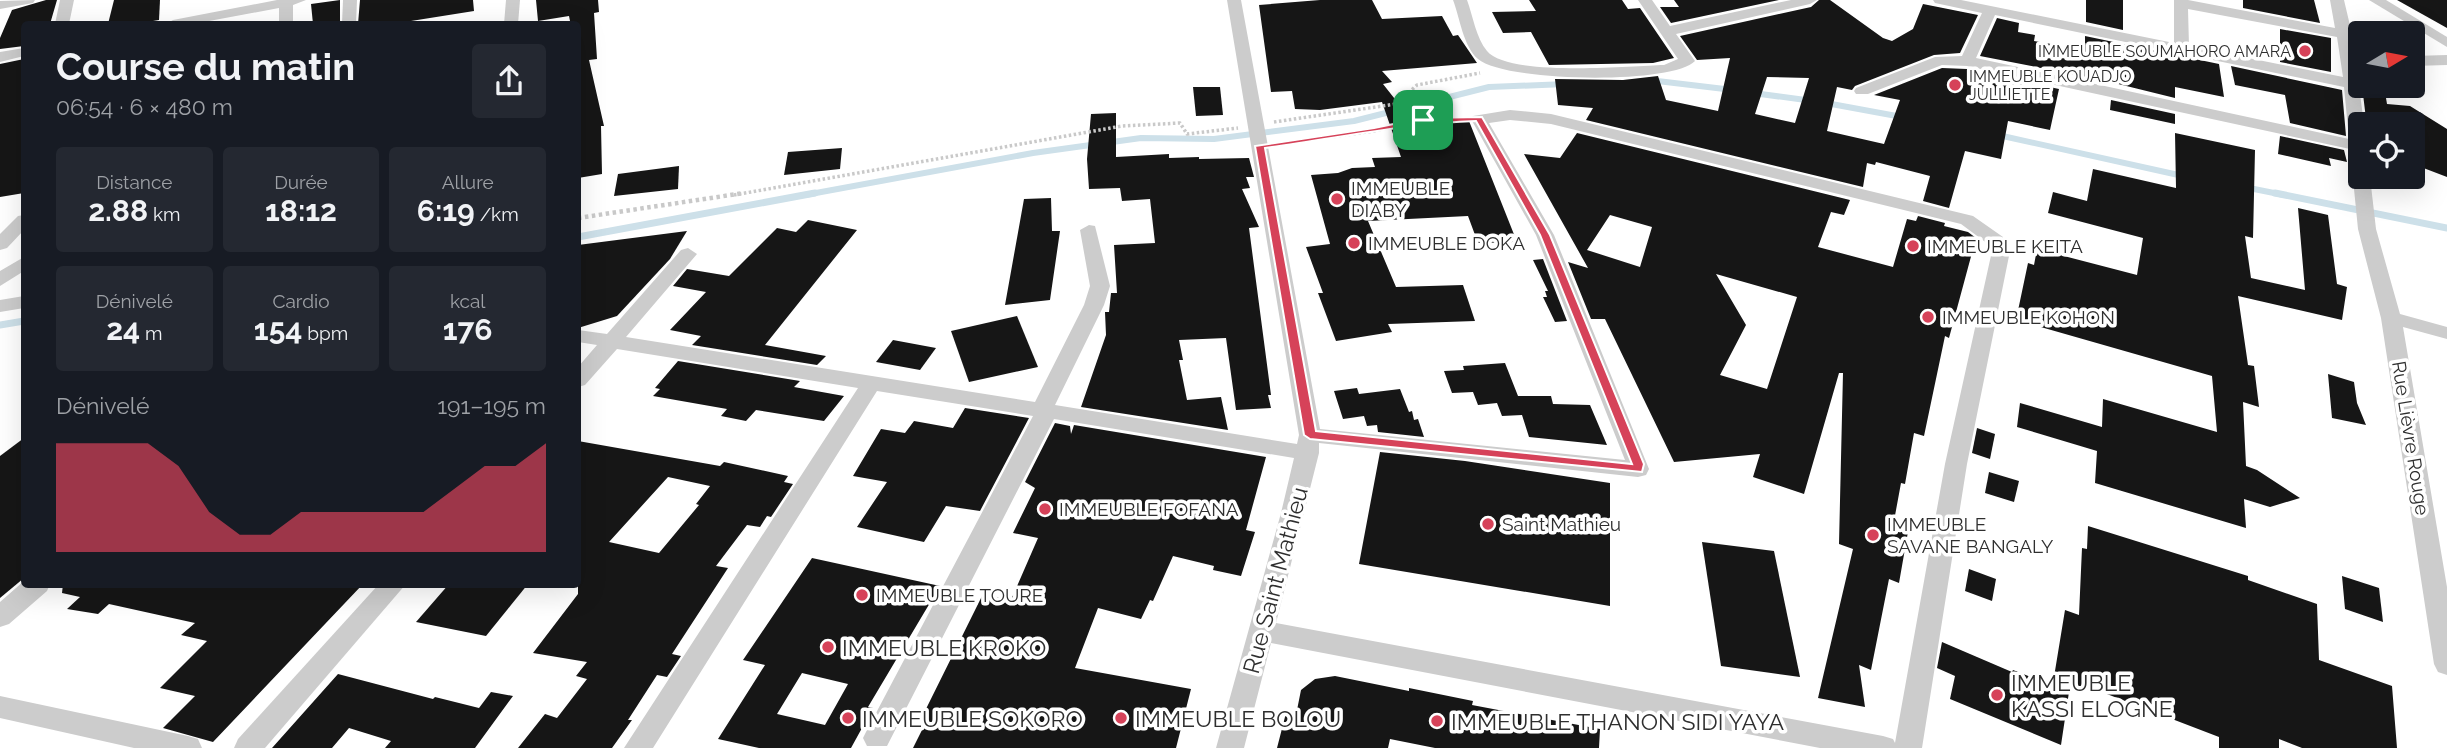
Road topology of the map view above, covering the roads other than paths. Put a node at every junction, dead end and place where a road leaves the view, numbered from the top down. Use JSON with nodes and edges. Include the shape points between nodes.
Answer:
{"nodes":[{"id":1,"x":28,"y":0,"type":"edge"},
{"id":2,"x":67,"y":0,"type":"edge"},
{"id":3,"x":350,"y":0,"type":"edge"},
{"id":4,"x":513,"y":0,"type":"edge"},
{"id":5,"x":1234,"y":0,"type":"edge"},
{"id":6,"x":1460,"y":0,"type":"edge"},
{"id":7,"x":1645,"y":0,"type":"edge"},
{"id":8,"x":1810,"y":0,"type":"edge"},
{"id":9,"x":1940,"y":0,"type":"edge"},
{"id":10,"x":2337,"y":0,"type":"edge"},
{"id":11,"x":2376,"y":0,"type":"edge"},
{"id":12,"x":291,"y":1,"type":"edge"},
{"id":13,"x":2181,"y":2,"type":"edge"},
{"id":14,"x":0,"y":5,"type":"edge"},
{"id":15,"x":1990,"y":11,"type":"junction"},
{"id":16,"x":63,"y":21,"type":"edge"},
{"id":17,"x":188,"y":21,"type":"edge"},
{"id":18,"x":287,"y":21,"type":"edge"},
{"id":19,"x":349,"y":21,"type":"edge"},
{"id":20,"x":511,"y":21,"type":"edge"},
{"id":21,"x":1668,"y":31,"type":"junction"},
{"id":22,"x":2345,"y":34,"type":"junction"},
{"id":23,"x":2348,"y":42,"type":"edge"},
{"id":24,"x":2447,"y":43,"type":"edge"},
{"id":25,"x":2182,"y":49,"type":"junction"},
{"id":26,"x":21,"y":53,"type":"edge"},
{"id":27,"x":0,"y":57,"type":"edge"},
{"id":28,"x":2447,"y":60,"type":"edge"},
{"id":29,"x":1967,"y":61,"type":"junction"},
{"id":30,"x":2426,"y":61,"type":"edge"},
{"id":31,"x":2348,"y":83,"type":"edge"},
{"id":32,"x":1862,"y":91,"type":"dead end"},
{"id":33,"x":2348,"y":144,"type":"edge"},
{"id":34,"x":2361,"y":189,"type":"edge"},
{"id":35,"x":21,"y":223,"type":"edge"},
{"id":36,"x":1089,"y":230,"type":"dead end"},
{"id":37,"x":0,"y":244,"type":"edge"},
{"id":38,"x":688,"y":254,"type":"dead end"},
{"id":39,"x":21,"y":265,"type":"edge"},
{"id":40,"x":0,"y":280,"type":"edge"},
{"id":41,"x":21,"y":302,"type":"edge"},
{"id":42,"x":0,"y":306,"type":"edge"},
{"id":43,"x":2391,"y":318,"type":"junction"},
{"id":44,"x":2447,"y":333,"type":"edge"},
{"id":45,"x":581,"y":336,"type":"edge"},
{"id":46,"x":612,"y":341,"type":"junction"},
{"id":47,"x":581,"y":377,"type":"edge"},
{"id":48,"x":871,"y":384,"type":"junction"},
{"id":49,"x":1044,"y":411,"type":"junction"},
{"id":50,"x":1309,"y":444,"type":"junction"},
{"id":51,"x":33,"y":588,"type":"edge"},
{"id":52,"x":390,"y":588,"type":"edge"},
{"id":53,"x":0,"y":617,"type":"edge"},
{"id":54,"x":1262,"y":631,"type":"junction"},
{"id":55,"x":2447,"y":664,"type":"edge"},
{"id":56,"x":0,"y":707,"type":"edge"},
{"id":57,"x":877,"y":738,"type":"dead end"},
{"id":58,"x":188,"y":748,"type":"edge"},
{"id":59,"x":248,"y":748,"type":"edge"},
{"id":60,"x":638,"y":748,"type":"edge"},
{"id":61,"x":1230,"y":748,"type":"edge"},
{"id":62,"x":1883,"y":748,"type":"edge"},
{"id":63,"x":1908,"y":748,"type":"edge"}],
"edges":[{"from":1,"to":14,"type":"street"},
{"from":2,"to":16,"type":"street"},
{"from":3,"to":19,"type":"street"},
{"from":4,"to":20,"type":"street"},
{"from":5,"to":50,"type":"street"},
{"from":6,"to":21,"type":"street","via":[[1483,57],[1504,68],[1560,72],[1666,69],[1687,61]]},
{"from":7,"to":21,"type":"street"},
{"from":8,"to":21,"type":"street"},
{"from":9,"to":15,"type":"street"},
{"from":10,"to":22,"type":"street","name":"Rue Lièvre Rouge"},
{"from":11,"to":24,"type":"street"},
{"from":12,"to":17,"type":"street"},
{"from":12,"to":18,"type":"street"},
{"from":13,"to":22,"type":"street"},
{"from":13,"to":25,"type":"street"},
{"from":15,"to":25,"type":"street"},
{"from":15,"to":29,"type":"street"},
{"from":22,"to":23,"type":"street","name":"Rue Lièvre Rouge"},
{"from":25,"to":31,"type":"street"},
{"from":26,"to":27,"type":"street"},
{"from":28,"to":30,"type":"street"},
{"from":29,"to":32,"type":"street","via":[[1940,60]]},
{"from":29,"to":33,"type":"street"},
{"from":34,"to":43,"type":"street","name":"Rue Lièvre Rouge"},
{"from":35,"to":37,"type":"street"},
{"from":36,"to":49,"type":"street","via":[[1100,286]]},
{"from":38,"to":46,"type":"street"},
{"from":39,"to":40,"type":"street"},
{"from":41,"to":42,"type":"street"},
{"from":43,"to":44,"type":"street"},
{"from":43,"to":55,"type":"street","name":"Rue Lièvre Rouge"},
{"from":45,"to":46,"type":"street"},
{"from":46,"to":47,"type":"street"},
{"from":46,"to":48,"type":"street"},
{"from":48,"to":49,"type":"street"},
{"from":48,"to":60,"type":"street"},
{"from":49,"to":50,"type":"street"},
{"from":49,"to":57,"type":"street"},
{"from":50,"to":54,"type":"street","name":"Rue Saint Mathieu"},
{"from":50,"to":63,"type":"street","via":[[1637,469],[1545,235],[1479,118],[1510,115],[1564,122],[1952,216],[1977,226],[2001,251],[1956,464]]},
{"from":51,"to":53,"type":"street"},
{"from":52,"to":59,"type":"street"},
{"from":54,"to":61,"type":"street","name":"Rue Saint Mathieu"},
{"from":54,"to":62,"type":"street"},
{"from":56,"to":58,"type":"street"}]}
